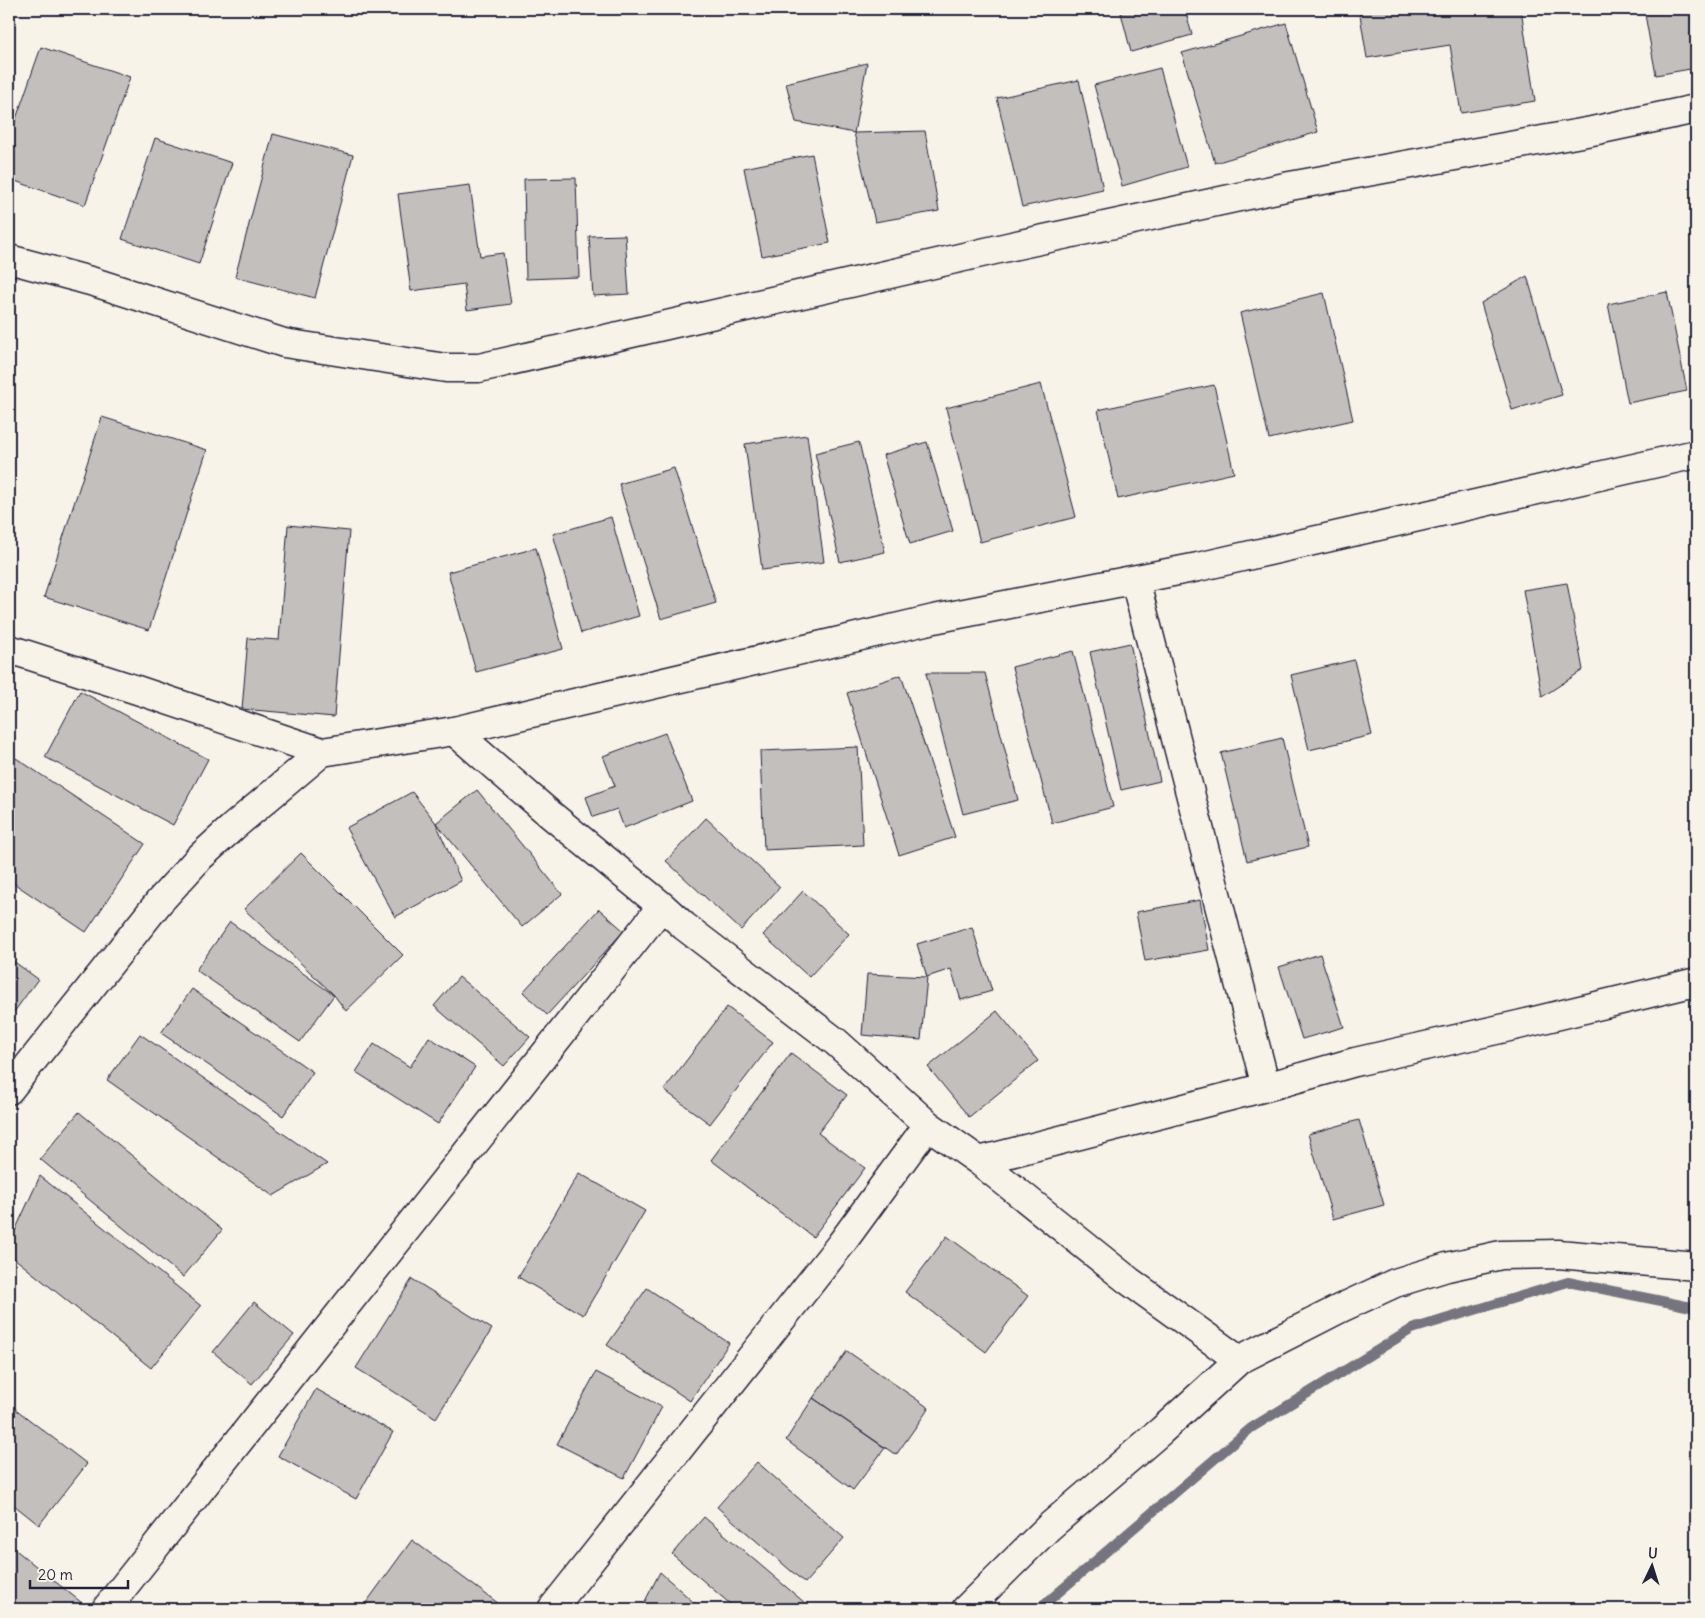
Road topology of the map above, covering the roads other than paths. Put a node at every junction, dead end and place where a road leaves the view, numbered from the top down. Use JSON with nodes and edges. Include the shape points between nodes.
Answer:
{"nodes":[{"id":1,"x":1696,"y":109,"type":"edge"},
{"id":2,"x":9,"y":259,"type":"edge"},
{"id":3,"x":1696,"y":454,"type":"edge"},
{"id":4,"x":1135,"y":580,"type":"junction"},
{"id":5,"x":9,"y":650,"type":"edge"},
{"id":6,"x":454,"y":731,"type":"junction"},
{"id":7,"x":322,"y":752,"type":"junction"},
{"id":8,"x":662,"y":906,"type":"junction"},
{"id":9,"x":1696,"y":982,"type":"edge"},
{"id":10,"x":1266,"y":1087,"type":"junction"},
{"id":11,"x":9,"y":1090,"type":"edge"},
{"id":12,"x":928,"y":1125,"type":"junction"},
{"id":13,"x":979,"y":1161,"type":"junction"},
{"id":14,"x":1696,"y":1266,"type":"edge"},
{"id":15,"x":1239,"y":1360,"type":"junction"},
{"id":16,"x":106,"y":1609,"type":"edge"},
{"id":17,"x":552,"y":1609,"type":"edge"},
{"id":18,"x":966,"y":1609,"type":"edge"}],
"edges":[{"from":1,"to":2,"type":"street","via":[[1280,188],[480,368],[446,368],[284,343],[94,282]]},
{"from":3,"to":4,"type":"street"},
{"from":4,"to":6,"type":"street","via":[[934,619]]},
{"from":4,"to":10,"type":"street"},
{"from":5,"to":7,"type":"street"},
{"from":6,"to":7,"type":"street"},
{"from":6,"to":8,"type":"street"},
{"from":7,"to":11,"type":"street","via":[[199,858],[159,902]]},
{"from":8,"to":12,"type":"street","via":[[836,1042]]},
{"from":8,"to":16,"type":"street"},
{"from":9,"to":10,"type":"street","via":[[1355,1062]]},
{"from":10,"to":13,"type":"street"},
{"from":12,"to":13,"type":"street"},
{"from":12,"to":17,"type":"street","via":[[840,1244]]},
{"from":13,"to":15,"type":"street","via":[[1129,1281]]},
{"from":14,"to":15,"type":"street","via":[[1558,1254],[1500,1255],[1395,1283]]},
{"from":15,"to":18,"type":"street","via":[[1049,1527]]}]}
